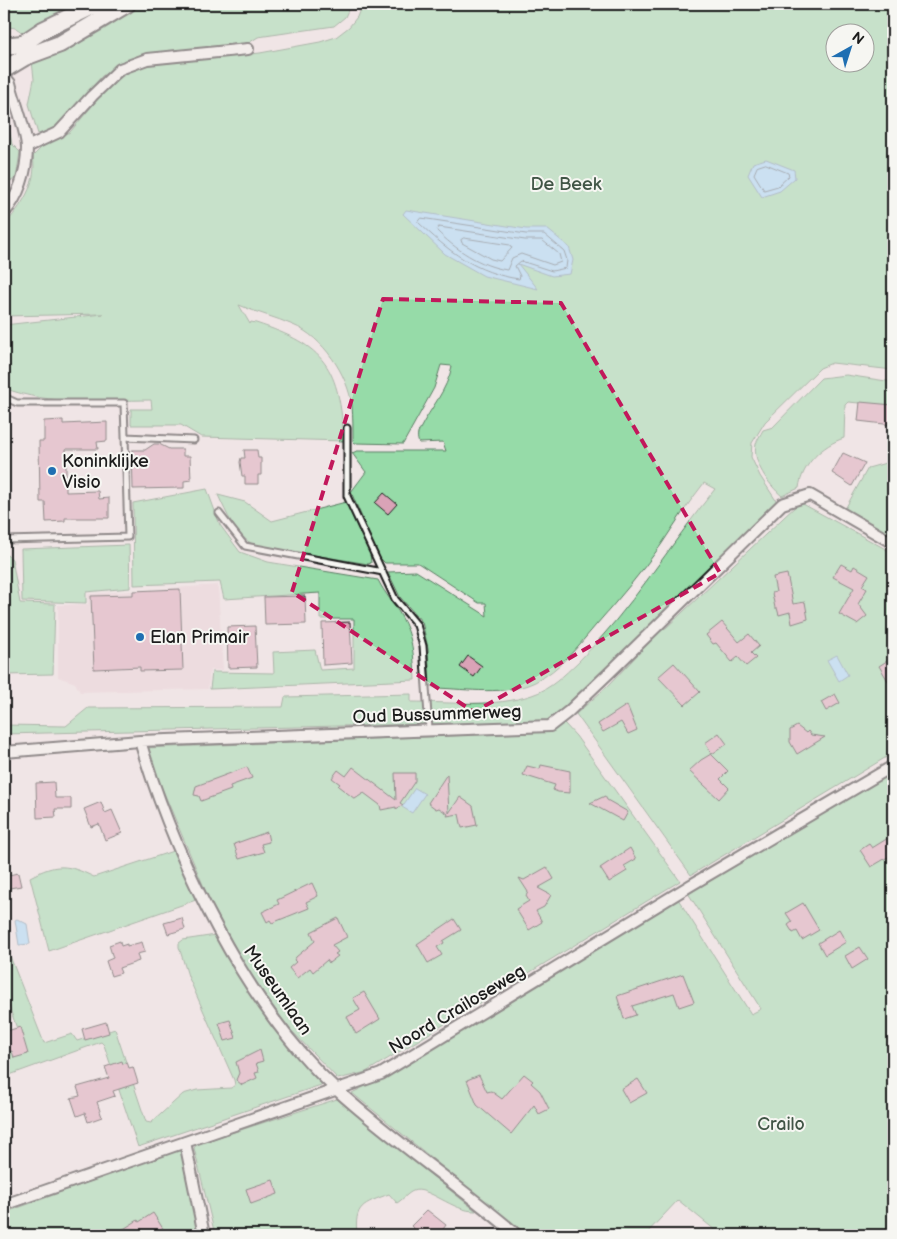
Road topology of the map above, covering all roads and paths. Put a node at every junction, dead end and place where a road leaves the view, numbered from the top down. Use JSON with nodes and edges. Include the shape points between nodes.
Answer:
{"nodes":[{"id":1,"x":97,"y":4,"type":"edge"},
{"id":2,"x":127,"y":4,"type":"edge"},
{"id":3,"x":4,"y":47,"type":"edge"},
{"id":4,"x":248,"y":49,"type":"dead end"},
{"id":5,"x":4,"y":72,"type":"edge"},
{"id":6,"x":27,"y":147,"type":"junction"},
{"id":7,"x":4,"y":213,"type":"edge"},
{"id":8,"x":4,"y":397,"type":"edge"},
{"id":9,"x":347,"y":428,"type":"dead end"},
{"id":10,"x":125,"y":437,"type":"junction"},
{"id":11,"x":194,"y":440,"type":"dead end"},
{"id":12,"x":219,"y":513,"type":"dead end"},
{"id":13,"x":4,"y":540,"type":"edge"},
{"id":14,"x":893,"y":543,"type":"edge"},
{"id":15,"x":383,"y":572,"type":"junction"},
{"id":16,"x":429,"y":729,"type":"junction"},
{"id":17,"x":140,"y":742,"type":"junction"},
{"id":18,"x":4,"y":752,"type":"edge"},
{"id":19,"x":893,"y":766,"type":"edge"},
{"id":20,"x":337,"y":1090,"type":"junction"},
{"id":21,"x":185,"y":1142,"type":"junction"},
{"id":22,"x":4,"y":1205,"type":"edge"},
{"id":23,"x":204,"y":1235,"type":"edge"},
{"id":24,"x":517,"y":1235,"type":"edge"}],
"edges":[{"from":1,"to":3,"type":"main road","via":[[22,44]]},
{"from":2,"to":5,"type":"main road","via":[[60,44],[25,57]]},
{"from":3,"to":5,"type":"main road","via":[[8,57]]},
{"from":4,"to":6,"type":"street","via":[[147,59],[120,69],[59,132]]},
{"from":5,"to":6,"type":"street"},
{"from":6,"to":7,"type":"street","via":[[23,177],[16,196]]},
{"from":8,"to":10,"type":"lane","via":[[17,402],[124,403]]},
{"from":9,"to":15,"type":"lane","via":[[348,496]]},
{"from":10,"to":11,"type":"lane"},
{"from":10,"to":13,"type":"lane","via":[[128,537]]},
{"from":12,"to":15,"type":"lane","via":[[245,546]]},
{"from":14,"to":16,"type":"street","name":"Oud Bussummerweg","via":[[810,495],[782,504],[609,674],[550,726]]},
{"from":15,"to":16,"type":"lane","via":[[395,599],[417,625],[423,646]]},
{"from":16,"to":17,"type":"street","name":"Oud Bussummerweg"},
{"from":17,"to":18,"type":"street","name":"Oud Bussummerweg"},
{"from":17,"to":20,"type":"street","name":"Museumlaan","via":[[192,879],[229,949],[276,1022]]},
{"from":19,"to":20,"type":"street","name":"Noord Crailoseweg","via":[[381,1074]]},
{"from":20,"to":21,"type":"street","name":"Noord Crailoseweg"},
{"from":20,"to":24,"type":"street","name":"Museumlaan"},
{"from":21,"to":22,"type":"street","name":"Noord Crailoseweg"},
{"from":21,"to":23,"type":"street"}]}
